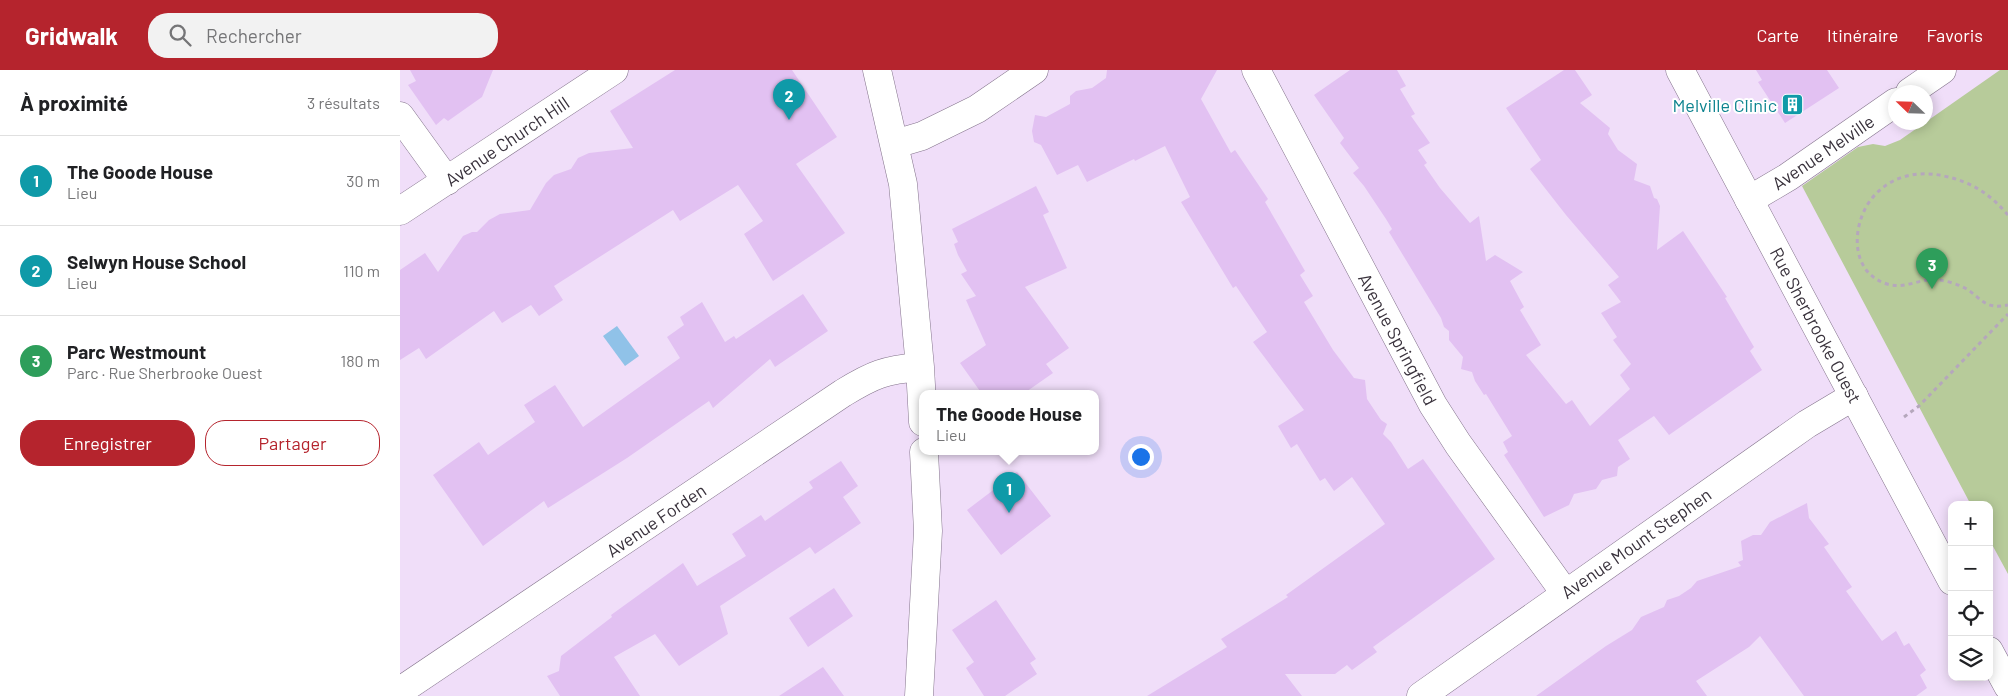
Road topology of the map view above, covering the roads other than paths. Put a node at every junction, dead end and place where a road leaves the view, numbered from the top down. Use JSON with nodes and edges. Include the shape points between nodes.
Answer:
{"nodes":[{"id":1,"x":614,"y":70,"type":"edge"},
{"id":2,"x":877,"y":70,"type":"edge"},
{"id":3,"x":1034,"y":70,"type":"edge"},
{"id":4,"x":1256,"y":70,"type":"edge"},
{"id":5,"x":1680,"y":70,"type":"edge"},
{"id":6,"x":1942,"y":70,"type":"edge"},
{"id":7,"x":1920,"y":85,"type":"edge"},
{"id":8,"x":1888,"y":108,"type":"edge"},
{"id":9,"x":400,"y":116,"type":"edge"},
{"id":10,"x":895,"y":144,"type":"junction"},
{"id":11,"x":447,"y":181,"type":"junction"},
{"id":12,"x":1749,"y":200,"type":"junction"},
{"id":13,"x":400,"y":212,"type":"edge"},
{"id":14,"x":920,"y":367,"type":"junction"},
{"id":15,"x":921,"y":390,"type":"edge"},
{"id":16,"x":1854,"y":396,"type":"junction"},
{"id":17,"x":924,"y":455,"type":"edge"},
{"id":18,"x":1948,"y":573,"type":"edge"},
{"id":19,"x":1565,"y":593,"type":"junction"},
{"id":20,"x":1993,"y":658,"type":"edge"},
{"id":21,"x":2008,"y":686,"type":"edge"},
{"id":22,"x":400,"y":692,"type":"edge"},
{"id":23,"x":919,"y":696,"type":"edge"},
{"id":24,"x":1421,"y":696,"type":"edge"}],
"edges":[{"from":1,"to":11,"type":"street","name":"Avenue Church Hill"},
{"from":2,"to":10,"type":"street"},
{"from":3,"to":10,"type":"street","via":[[977,109],[928,133]]},
{"from":4,"to":19,"type":"street","name":"Avenue Springfield","via":[[1433,405]]},
{"from":5,"to":12,"type":"street","name":"Rue Sherbrooke Ouest"},
{"from":6,"to":7,"type":"street"},
{"from":8,"to":12,"type":"street","name":"Avenue Melville"},
{"from":9,"to":11,"type":"street"},
{"from":10,"to":14,"type":"street","via":[[903,184]]},
{"from":11,"to":13,"type":"street","name":"Avenue Church Hill"},
{"from":12,"to":16,"type":"street","name":"Rue Sherbrooke Ouest"},
{"from":14,"to":15,"type":"street"},
{"from":14,"to":22,"type":"street","name":"Avenue Forden","via":[[890,370],[843,392]]},
{"from":16,"to":18,"type":"street","name":"Rue Sherbrooke Ouest"},
{"from":16,"to":19,"type":"street","name":"Avenue Mount Stephen","via":[[1807,424]]},
{"from":17,"to":23,"type":"street","via":[[928,531]]},
{"from":19,"to":24,"type":"street","name":"Avenue Mount Stephen"},
{"from":20,"to":21,"type":"street"}]}
